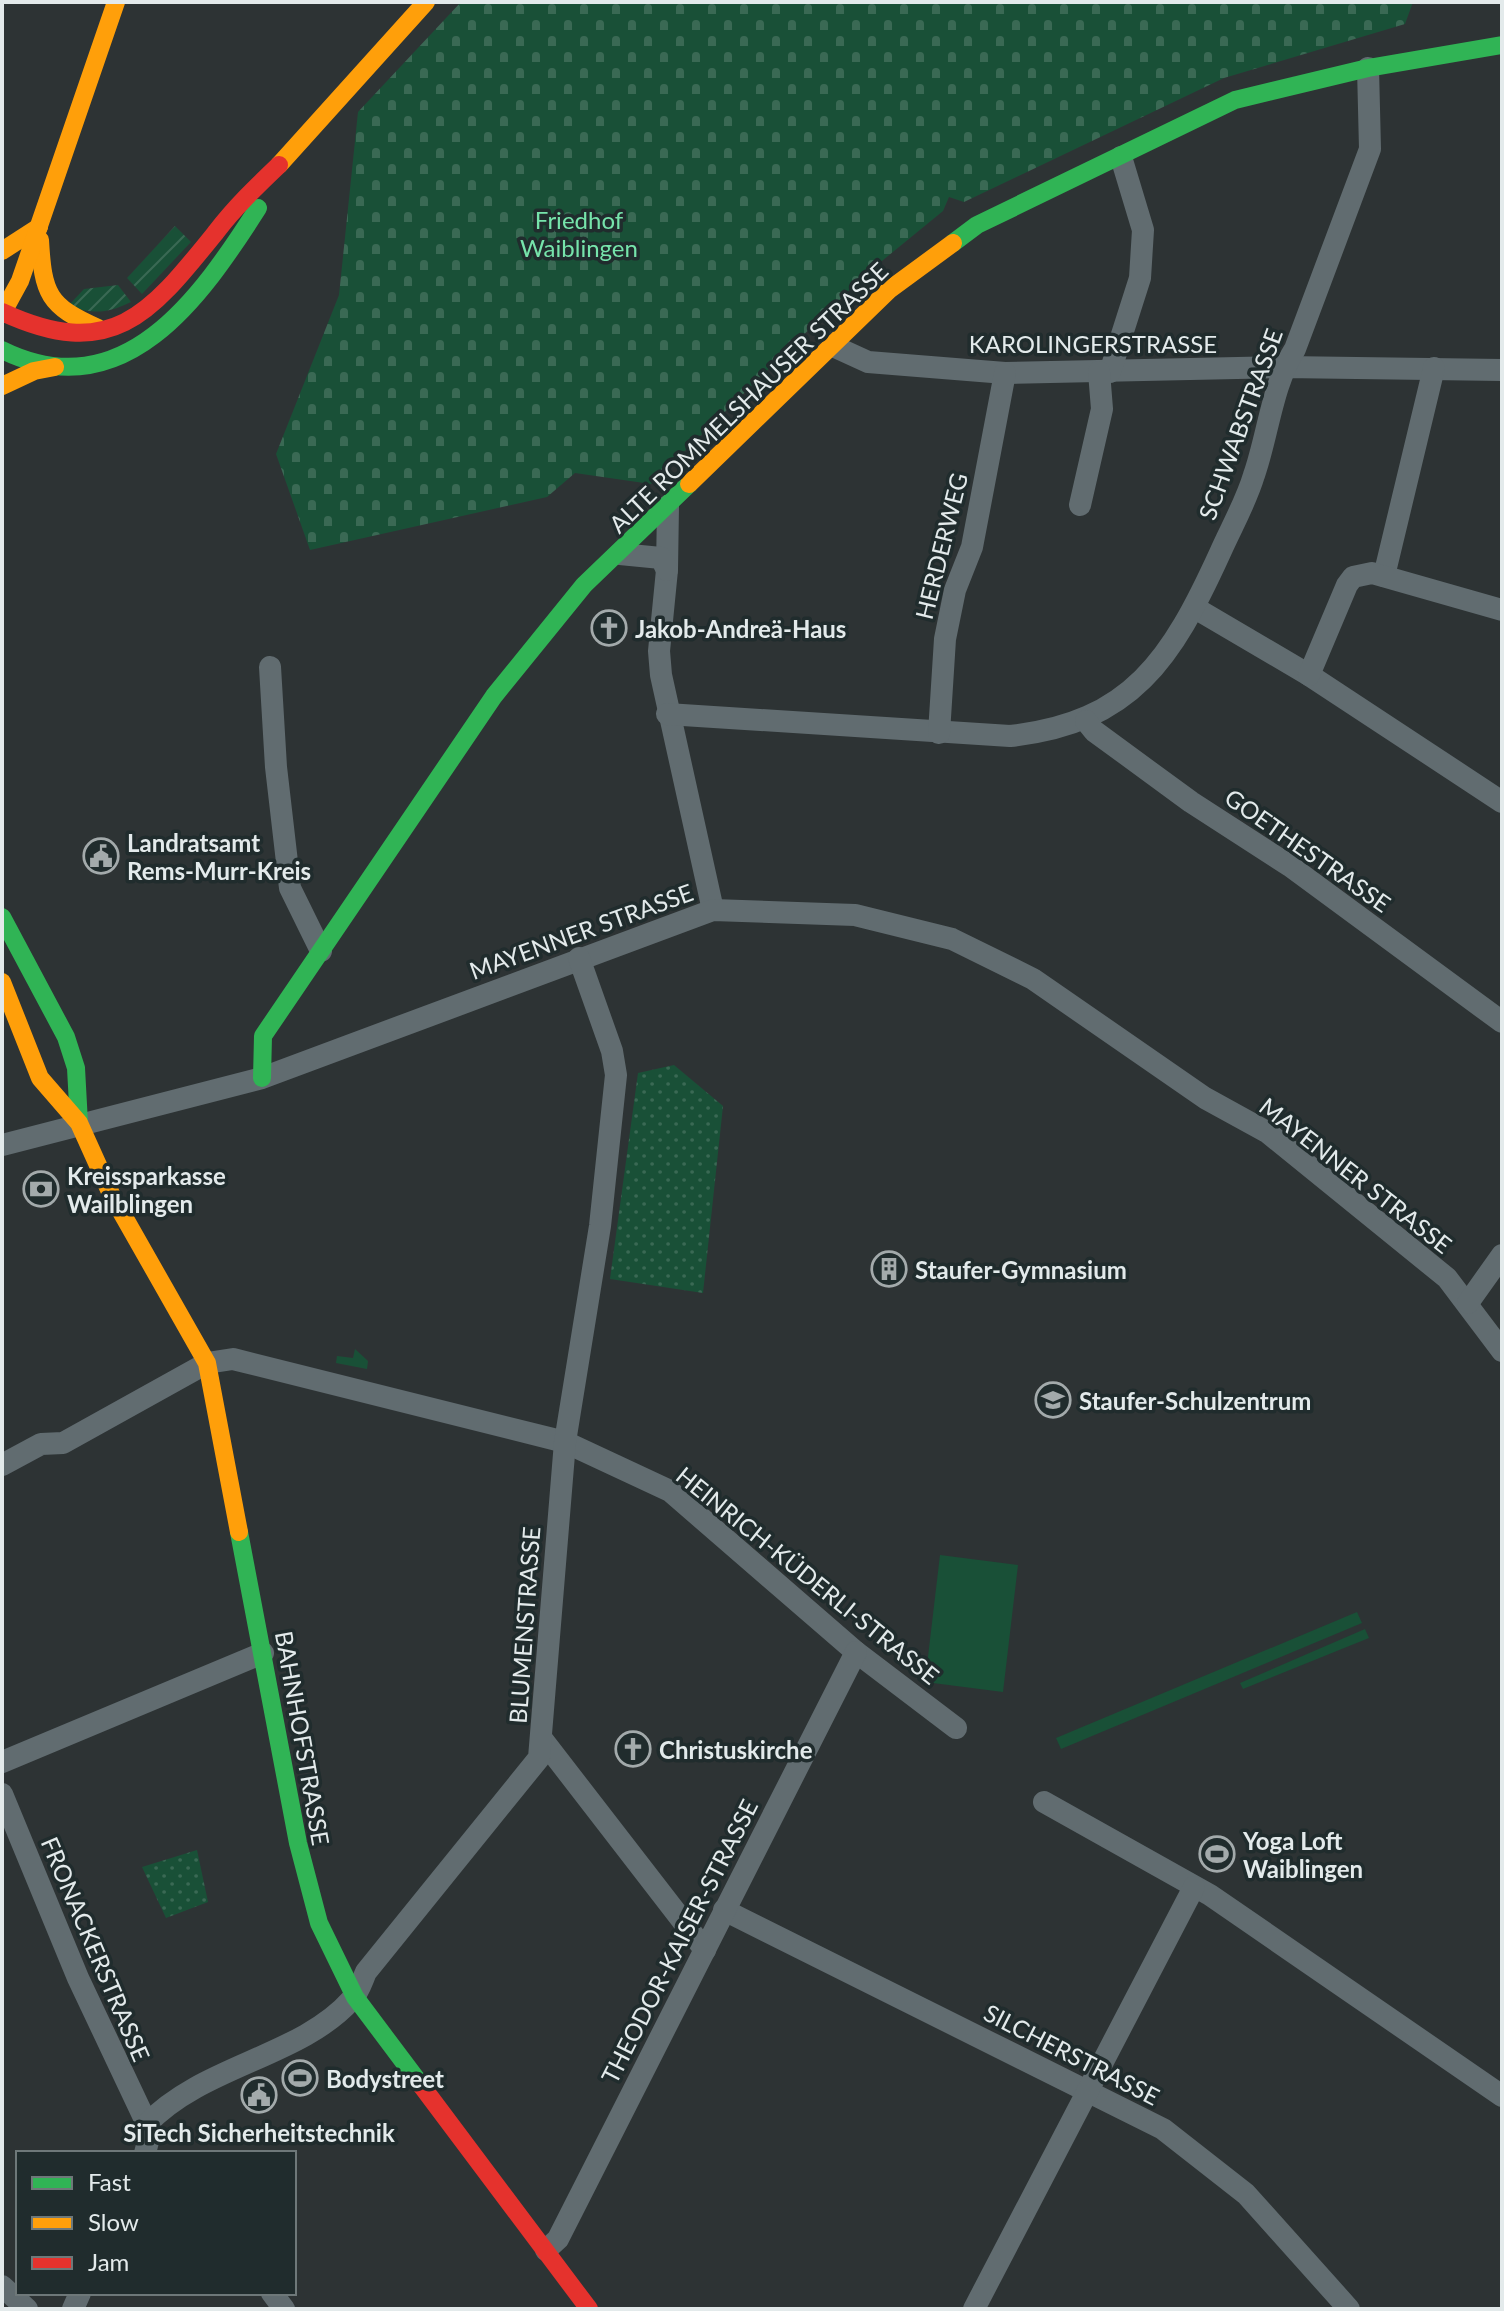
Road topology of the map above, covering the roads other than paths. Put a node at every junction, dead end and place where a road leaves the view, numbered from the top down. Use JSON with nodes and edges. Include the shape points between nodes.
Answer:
{"nodes":[{"id":1,"x":116,"y":2,"type":"edge"},
{"id":2,"x":426,"y":2,"type":"edge"},
{"id":3,"x":1502,"y":45,"type":"edge"},
{"id":4,"x":1368,"y":68,"type":"junction"},
{"id":5,"x":299,"y":145,"type":"junction"},
{"id":6,"x":1121,"y":157,"type":"junction"},
{"id":7,"x":39,"y":227,"type":"junction"},
{"id":8,"x":2,"y":251,"type":"edge"},
{"id":9,"x":2,"y":313,"type":"edge"},
{"id":10,"x":104,"y":330,"type":"junction"},
{"id":11,"x":833,"y":346,"type":"junction"},
{"id":12,"x":2,"y":350,"type":"edge"},
{"id":13,"x":64,"y":366,"type":"junction"},
{"id":14,"x":1284,"y":367,"type":"junction"},
{"id":15,"x":1434,"y":368,"type":"junction"},
{"id":16,"x":1502,"y":370,"type":"edge"},
{"id":17,"x":1104,"y":372,"type":"junction"},
{"id":18,"x":1005,"y":373,"type":"junction"},
{"id":19,"x":2,"y":386,"type":"edge"},
{"id":20,"x":1080,"y":505,"type":"dead end"},
{"id":21,"x":668,"y":506,"type":"junction"},
{"id":22,"x":620,"y":554,"type":"junction"},
{"id":23,"x":667,"y":570,"type":"junction"},
{"id":24,"x":1384,"y":576,"type":"junction"},
{"id":25,"x":1195,"y":608,"type":"junction"},
{"id":26,"x":1502,"y":610,"type":"edge"},
{"id":27,"x":270,"y":667,"type":"dead end"},
{"id":28,"x":1309,"y":675,"type":"junction"},
{"id":29,"x":667,"y":714,"type":"junction"},
{"id":30,"x":1086,"y":721,"type":"junction"},
{"id":31,"x":939,"y":733,"type":"junction"},
{"id":32,"x":1502,"y":802,"type":"edge"},
{"id":33,"x":713,"y":910,"type":"junction"},
{"id":34,"x":2,"y":917,"type":"edge"},
{"id":35,"x":321,"y":951,"type":"junction"},
{"id":36,"x":579,"y":958,"type":"junction"},
{"id":37,"x":2,"y":982,"type":"edge"},
{"id":38,"x":1502,"y":1022,"type":"edge"},
{"id":39,"x":22,"y":1032,"type":"junction"},
{"id":40,"x":66,"y":1037,"type":"junction"},
{"id":41,"x":262,"y":1078,"type":"junction"},
{"id":42,"x":79,"y":1123,"type":"junction"},
{"id":43,"x":2,"y":1145,"type":"edge"},
{"id":44,"x":1502,"y":1255,"type":"edge"},
{"id":45,"x":1468,"y":1303,"type":"junction"},
{"id":46,"x":1502,"y":1351,"type":"edge"},
{"id":47,"x":207,"y":1363,"type":"junction"},
{"id":48,"x":565,"y":1442,"type":"junction"},
{"id":49,"x":2,"y":1465,"type":"edge"},
{"id":50,"x":856,"y":1652,"type":"junction"},
{"id":51,"x":263,"y":1653,"type":"junction"},
{"id":52,"x":956,"y":1728,"type":"dead end"},
{"id":53,"x":542,"y":1739,"type":"junction"},
{"id":54,"x":2,"y":1762,"type":"edge"},
{"id":55,"x":2,"y":1794,"type":"edge"},
{"id":56,"x":1044,"y":1802,"type":"dead end"},
{"id":57,"x":1194,"y":1887,"type":"junction"},
{"id":58,"x":724,"y":1910,"type":"junction"},
{"id":59,"x":705,"y":1950,"type":"junction"},
{"id":60,"x":355,"y":1997,"type":"junction"},
{"id":61,"x":1087,"y":2090,"type":"junction"},
{"id":62,"x":1502,"y":2096,"type":"edge"},
{"id":63,"x":147,"y":2124,"type":"junction"},
{"id":64,"x":146,"y":2151,"type":"edge"},
{"id":65,"x":546,"y":2250,"type":"junction"},
{"id":66,"x":2,"y":2286,"type":"edge"},
{"id":67,"x":27,"y":2309,"type":"edge"},
{"id":68,"x":589,"y":2309,"type":"edge"},
{"id":69,"x":974,"y":2309,"type":"edge"},
{"id":70,"x":1349,"y":2309,"type":"edge"}],
"edges":[{"from":1,"to":7,"type":"street"},
{"from":2,"to":5,"type":"street"},
{"from":3,"to":4,"type":"street","name":"ALTE ROMMELSHAUSER STRASSE"},
{"from":4,"to":6,"type":"street","name":"ALTE ROMMELSHAUSER STRASSE","via":[[1235,100]]},
{"from":4,"to":14,"type":"street","name":"SCHWABSTRASSE","via":[[1370,149]]},
{"from":5,"to":10,"type":"street","via":[[229,215],[167,292],[139,314]]},
{"from":5,"to":13,"type":"street","via":[[221,266],[165,330],[124,356]]},
{"from":6,"to":11,"type":"street","name":"ALTE ROMMELSHAUSER STRASSE","via":[[956,238],[889,290]]},
{"from":6,"to":17,"type":"street","via":[[1143,230],[1140,278]]},
{"from":7,"to":8,"type":"street"},
{"from":7,"to":9,"type":"street","via":[[16,291]]},
{"from":7,"to":10,"type":"street","via":[[49,298],[60,312]]},
{"from":9,"to":10,"type":"street","via":[[48,332]]},
{"from":11,"to":18,"type":"street","name":"KAROLINGERSTRASSE","via":[[868,362]]},
{"from":11,"to":21,"type":"street","name":"ALTE ROMMELSHAUSER STRASSE"},
{"from":12,"to":13,"type":"street"},
{"from":13,"to":19,"type":"street","via":[[34,371]]},
{"from":14,"to":15,"type":"street","name":"KAROLINGERSTRASSE"},
{"from":14,"to":17,"type":"street","name":"KAROLINGERSTRASSE"},
{"from":14,"to":25,"type":"street","name":"SCHWABSTRASSE","via":[[1253,478]]},
{"from":15,"to":16,"type":"street","name":"KAROLINGERSTRASSE"},
{"from":15,"to":24,"type":"street"},
{"from":17,"to":18,"type":"street","name":"KAROLINGERSTRASSE"},
{"from":17,"to":20,"type":"street","via":[[1102,409]]},
{"from":18,"to":31,"type":"street","name":"HERDERWEG","via":[[972,547],[955,590],[945,639]]},
{"from":21,"to":22,"type":"street","name":"ALTE ROMMELSHAUSER STRASSE"},
{"from":21,"to":23,"type":"street"},
{"from":22,"to":23,"type":"street","via":[[661,558]]},
{"from":22,"to":35,"type":"street","name":"ALTE ROMMELSHAUSER STRASSE","via":[[584,585],[494,696]]},
{"from":23,"to":29,"type":"street","via":[[659,651]]},
{"from":24,"to":26,"type":"street"},
{"from":24,"to":28,"type":"street","via":[[1367,572],[1353,577]]},
{"from":25,"to":28,"type":"street"},
{"from":25,"to":30,"type":"street","name":"SCHWABSTRASSE","via":[[1170,648],[1139,682]]},
{"from":27,"to":35,"type":"street","via":[[290,888]]},
{"from":28,"to":32,"type":"street"},
{"from":29,"to":31,"type":"street","name":"SCHWABSTRASSE"},
{"from":29,"to":33,"type":"street"},
{"from":30,"to":31,"type":"street","name":"SCHWABSTRASSE","via":[[1010,736]]},
{"from":30,"to":38,"type":"street","name":"GOETHESTRASSE","via":[[1191,802],[1290,866]]},
{"from":33,"to":36,"type":"street","name":"MAYENNER STRASSE"},
{"from":33,"to":45,"type":"street","name":"MAYENNER STRASSE","via":[[855,915],[895,923],[952,939],[1033,979],[1205,1098],[1267,1132],[1408,1244]]},
{"from":34,"to":40,"type":"street"},
{"from":35,"to":41,"type":"street","name":"ALTE ROMMELSHAUSER STRASSE","via":[[263,1036]]},
{"from":36,"to":41,"type":"street","name":"MAYENNER STRASSE"},
{"from":36,"to":48,"type":"street","name":"BLUMENSTRASSE","via":[[616,1075],[600,1226]]},
{"from":37,"to":39,"type":"street"},
{"from":39,"to":40,"type":"street","via":[[51,1044]]},
{"from":39,"to":42,"type":"street","via":[[40,1078]]},
{"from":40,"to":42,"type":"street","via":[[76,1068]]},
{"from":41,"to":42,"type":"street","name":"MAYENNER STRASSE"},
{"from":42,"to":43,"type":"street","name":"MAYENNER STRASSE"},
{"from":42,"to":47,"type":"street","name":"BAHNHOFSTRASSE","via":[[111,1194]]},
{"from":44,"to":45,"type":"street"},
{"from":45,"to":46,"type":"street","name":"MAYENNER STRASSE"},
{"from":47,"to":48,"type":"street","name":"HEINRICH-KÜDERLI-STRASSE","via":[[233,1359]]},
{"from":47,"to":49,"type":"street","via":[[63,1443],[41,1444]]},
{"from":47,"to":51,"type":"street","name":"BAHNHOFSTRASSE"},
{"from":48,"to":50,"type":"street","name":"HEINRICH-KÜDERLI-STRASSE","via":[[670,1491]]},
{"from":48,"to":53,"type":"street","name":"BLUMENSTRASSE"},
{"from":50,"to":52,"type":"street","name":"HEINRICH-KÜDERLI-STRASSE"},
{"from":50,"to":58,"type":"street","name":"THEODOR-KAISER-STRASSE"},
{"from":51,"to":54,"type":"street"},
{"from":51,"to":60,"type":"street","name":"BAHNHOFSTRASSE","via":[[309,1900],[327,1952]]},
{"from":53,"to":59,"type":"street"},
{"from":53,"to":60,"type":"street","name":"BLUMENSTRASSE","via":[[539,1758],[366,1972]]},
{"from":55,"to":63,"type":"street","name":"FRONACKERSTRASSE","via":[[74,1968]]},
{"from":56,"to":57,"type":"street"},
{"from":57,"to":61,"type":"street"},
{"from":57,"to":62,"type":"street"},
{"from":58,"to":59,"type":"street","name":"THEODOR-KAISER-STRASSE"},
{"from":58,"to":61,"type":"street","name":"SILCHERSTRASSE"},
{"from":59,"to":65,"type":"street","name":"THEODOR-KAISER-STRASSE","via":[[558,2239]]},
{"from":60,"to":63,"type":"street","name":"BLUMENSTRASSE","via":[[318,2027],[175,2098]]},
{"from":60,"to":65,"type":"street","name":"BAHNHOFSTRASSE"},
{"from":61,"to":69,"type":"street"},
{"from":61,"to":70,"type":"street","name":"SILCHERSTRASSE","via":[[1163,2129],[1246,2194]]},
{"from":63,"to":64,"type":"street"},
{"from":65,"to":68,"type":"street","name":"BAHNHOFSTRASSE"},
{"from":66,"to":67,"type":"street"}]}
